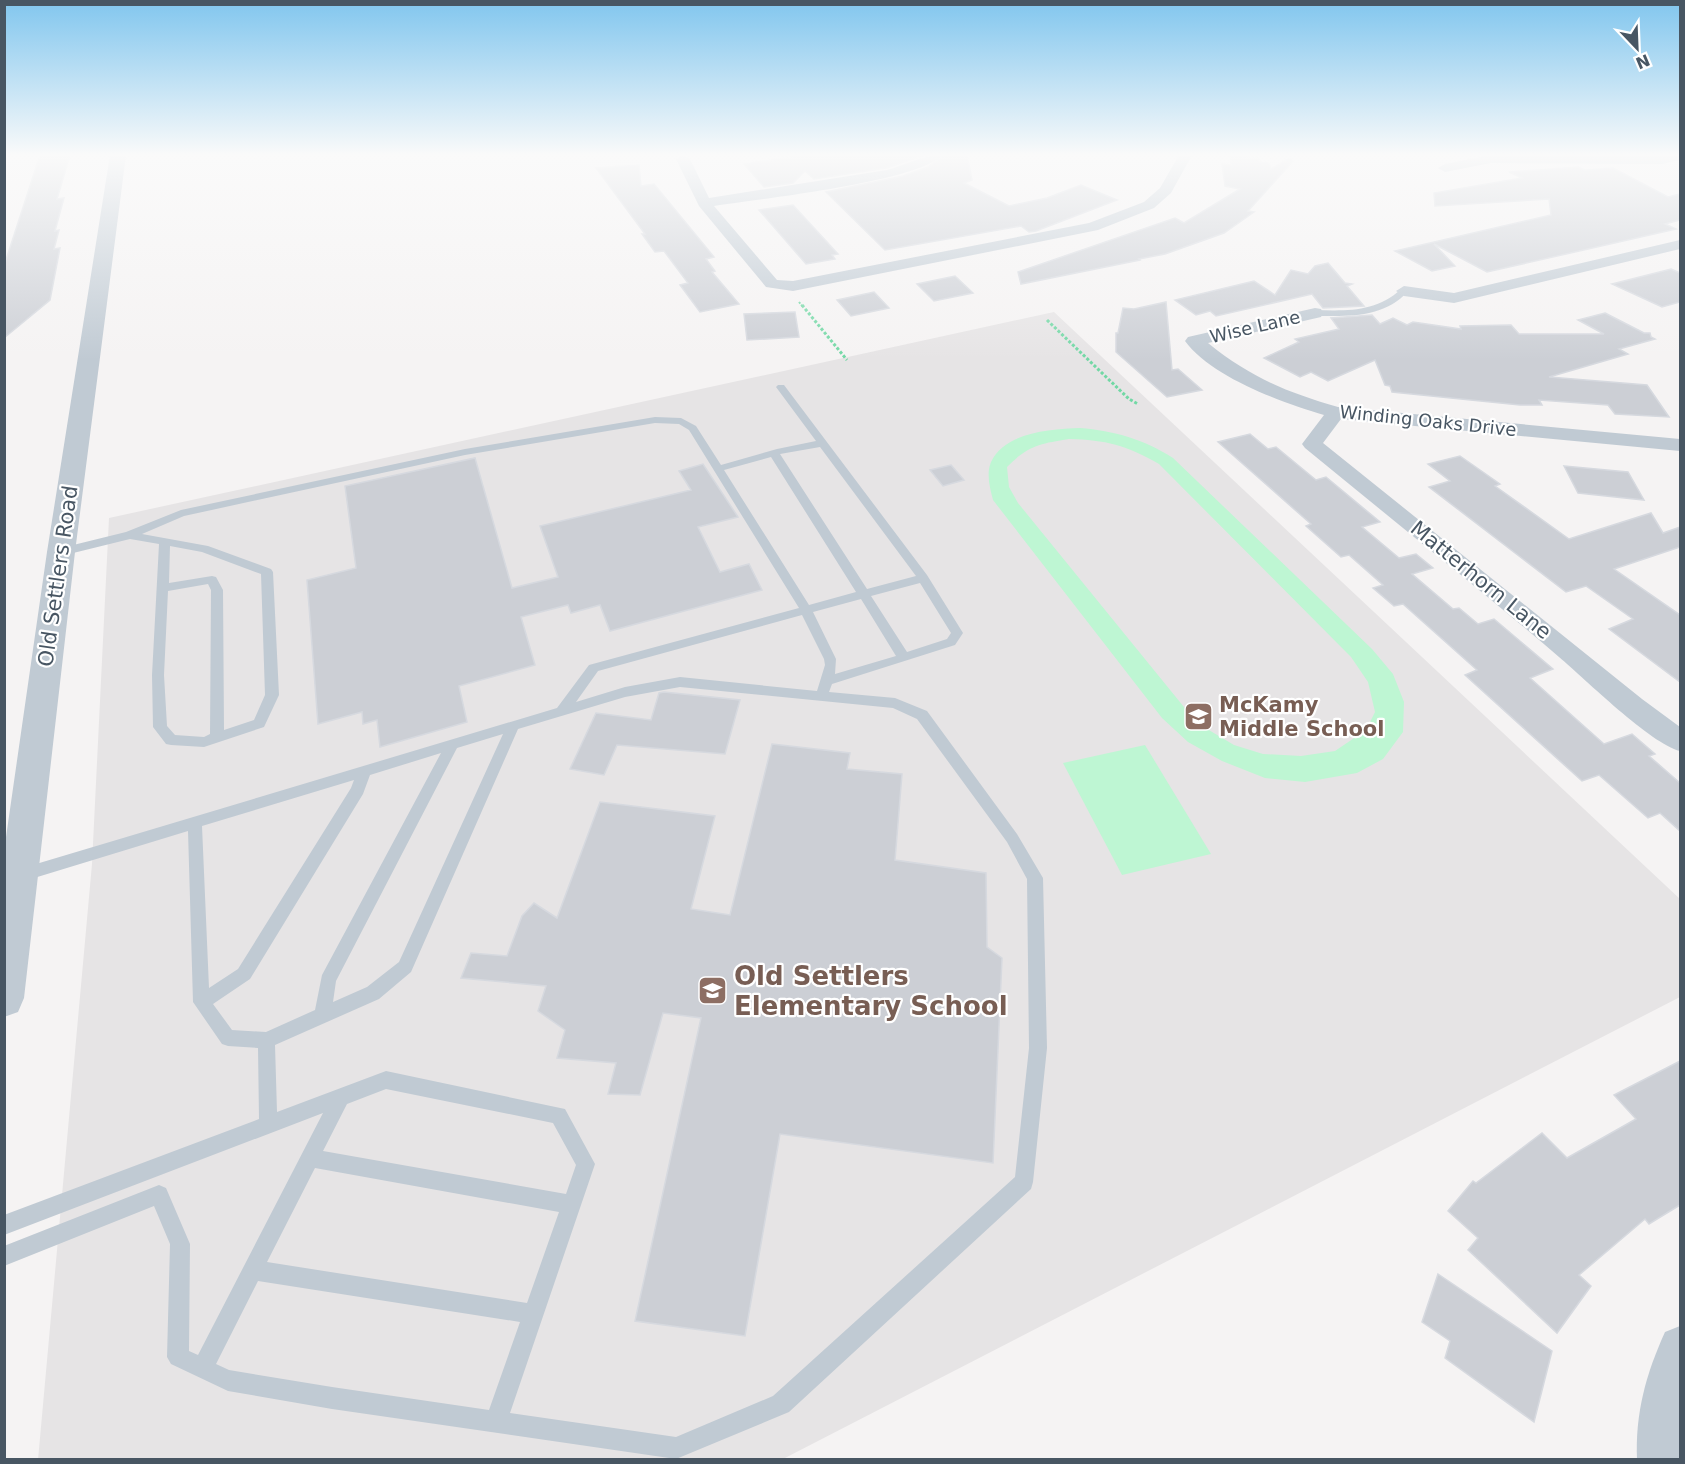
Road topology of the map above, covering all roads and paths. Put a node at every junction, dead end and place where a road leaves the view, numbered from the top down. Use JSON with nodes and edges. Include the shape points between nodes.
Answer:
{"nodes":[{"id":1,"x":108,"y":223,"type":"edge"},
{"id":2,"x":721,"y":223,"type":"edge"},
{"id":3,"x":1103,"y":223,"type":"edge"},
{"id":4,"x":1680,"y":245,"type":"edge"},
{"id":5,"x":793,"y":286,"type":"junction"},
{"id":6,"x":1404,"y":291,"type":"joint"},
{"id":7,"x":1315,"y":314,"type":"joint"},
{"id":8,"x":1047,"y":320,"type":"dead end"},
{"id":9,"x":1194,"y":341,"type":"joint"},
{"id":10,"x":847,"y":360,"type":"dead end"},
{"id":11,"x":781,"y":387,"type":"dead end"},
{"id":12,"x":1138,"y":404,"type":"dead end"},
{"id":13,"x":1336,"y":413,"type":"junction"},
{"id":14,"x":823,"y":443,"type":"junction"},
{"id":15,"x":1680,"y":445,"type":"edge"},
{"id":16,"x":774,"y":453,"type":"junction"},
{"id":17,"x":718,"y":469,"type":"junction"},
{"id":18,"x":130,"y":535,"type":"junction"},
{"id":19,"x":165,"y":541,"type":"junction"},
{"id":20,"x":61,"y":552,"type":"junction"},
{"id":21,"x":922,"y":578,"type":"junction"},
{"id":22,"x":163,"y":588,"type":"junction"},
{"id":23,"x":864,"y":594,"type":"junction"},
{"id":24,"x":806,"y":610,"type":"junction"},
{"id":25,"x":904,"y":658,"type":"junction"},
{"id":26,"x":824,"y":688,"type":"junction"},
{"id":27,"x":562,"y":711,"type":"junction"},
{"id":28,"x":513,"y":726,"type":"junction"},
{"id":29,"x":217,"y":738,"type":"junction"},
{"id":30,"x":1680,"y":741,"type":"edge"},
{"id":31,"x":452,"y":745,"type":"junction"},
{"id":32,"x":364,"y":771,"type":"junction"},
{"id":33,"x":195,"y":822,"type":"junction"},
{"id":34,"x":20,"y":875,"type":"junction"},
{"id":35,"x":4,"y":998,"type":"edge"},
{"id":36,"x":201,"y":1002,"type":"junction"},
{"id":37,"x":322,"y":1015,"type":"junction"},
{"id":38,"x":266,"y":1040,"type":"junction"},
{"id":39,"x":341,"y":1097,"type":"junction"},
{"id":40,"x":268,"y":1125,"type":"junction"},
{"id":41,"x":310,"y":1158,"type":"junction"},
{"id":42,"x":571,"y":1205,"type":"junction"},
{"id":43,"x":4,"y":1225,"type":"edge"},
{"id":44,"x":4,"y":1256,"type":"edge"},
{"id":45,"x":253,"y":1270,"type":"junction"},
{"id":46,"x":533,"y":1314,"type":"junction"},
{"id":47,"x":1680,"y":1347,"type":"edge"},
{"id":48,"x":203,"y":1368,"type":"junction"},
{"id":49,"x":496,"y":1421,"type":"junction"},
{"id":50,"x":1659,"y":1460,"type":"edge"}],
"edges":[{"from":1,"to":20,"type":"street","name":"Old Settlers Road"},
{"from":2,"to":5,"type":"street","via":[[772,284]]},
{"from":3,"to":5,"type":"street"},
{"from":4,"to":6,"type":"street","via":[[1454,298]]},
{"from":5,"to":10,"type":"path","via":[[793,296]]},
{"from":6,"to":7,"type":"lane","via":[[1385,307]]},
{"from":7,"to":9,"type":"street","name":"Wise Lane"},
{"from":8,"to":12,"type":"path"},
{"from":9,"to":13,"type":"street","name":"Winding Oaks Drive","via":[[1226,367],[1281,396]]},
{"from":11,"to":14,"type":"lane"},
{"from":13,"to":15,"type":"street","name":"Winding Oaks Drive"},
{"from":13,"to":30,"type":"street","name":"Matterhorn Lane","via":[[1312,444]]},
{"from":14,"to":16,"type":"lane"},
{"from":14,"to":21,"type":"lane"},
{"from":16,"to":17,"type":"lane"},
{"from":16,"to":23,"type":"lane"},
{"from":17,"to":18,"type":"lane","via":[[688,424],[655,420],[465,452],[181,513]]},
{"from":17,"to":24,"type":"lane"},
{"from":18,"to":19,"type":"lane"},
{"from":18,"to":20,"type":"lane"},
{"from":19,"to":22,"type":"lane"},
{"from":19,"to":29,"type":"lane","via":[[204,549],[267,573],[272,695],[259,723]]},
{"from":20,"to":34,"type":"street","name":"Old Settlers Road"},
{"from":21,"to":23,"type":"lane"},
{"from":21,"to":25,"type":"lane","via":[[957,633],[951,642]]},
{"from":22,"to":29,"type":"lane","via":[[158,675],[160,727],[171,740],[204,742]]},
{"from":22,"to":29,"type":"lane","via":[[212,580],[217,590]]},
{"from":23,"to":24,"type":"lane"},
{"from":23,"to":25,"type":"lane"},
{"from":24,"to":26,"type":"lane","via":[[830,659]]},
{"from":24,"to":27,"type":"lane","via":[[594,668]]},
{"from":25,"to":26,"type":"lane"},
{"from":26,"to":27,"type":"lane","via":[[680,682],[625,692]]},
{"from":26,"to":49,"type":"lane","via":[[895,703],[922,715],[1012,838],[1035,878],[1038,1048],[1024,1182],[781,1404],[676,1448]]},
{"from":27,"to":28,"type":"lane"},
{"from":28,"to":31,"type":"lane"},
{"from":28,"to":37,"type":"lane","via":[[405,967],[373,993]]},
{"from":31,"to":32,"type":"lane"},
{"from":31,"to":37,"type":"lane","via":[[328,980]]},
{"from":32,"to":33,"type":"lane"},
{"from":32,"to":36,"type":"lane","via":[[358,790],[244,974]]},
{"from":33,"to":34,"type":"lane"},
{"from":33,"to":36,"type":"lane"},
{"from":34,"to":35,"type":"street","name":"Old Settlers Road"},
{"from":36,"to":38,"type":"lane","via":[[228,1038]]},
{"from":37,"to":38,"type":"lane"},
{"from":38,"to":40,"type":"lane"},
{"from":39,"to":40,"type":"lane"},
{"from":39,"to":41,"type":"lane"},
{"from":39,"to":42,"type":"lane","via":[[386,1080],[559,1115],[586,1164]]},
{"from":40,"to":43,"type":"lane"},
{"from":41,"to":42,"type":"lane"},
{"from":41,"to":45,"type":"lane"},
{"from":42,"to":46,"type":"lane"},
{"from":44,"to":48,"type":"lane","via":[[159,1195],[180,1244],[178,1357]]},
{"from":45,"to":46,"type":"lane"},
{"from":45,"to":48,"type":"lane"},
{"from":46,"to":49,"type":"lane"},
{"from":47,"to":50,"type":"street","via":[[1667,1373],[1657,1432]]},
{"from":48,"to":49,"type":"lane","via":[[228,1380]]}]}
